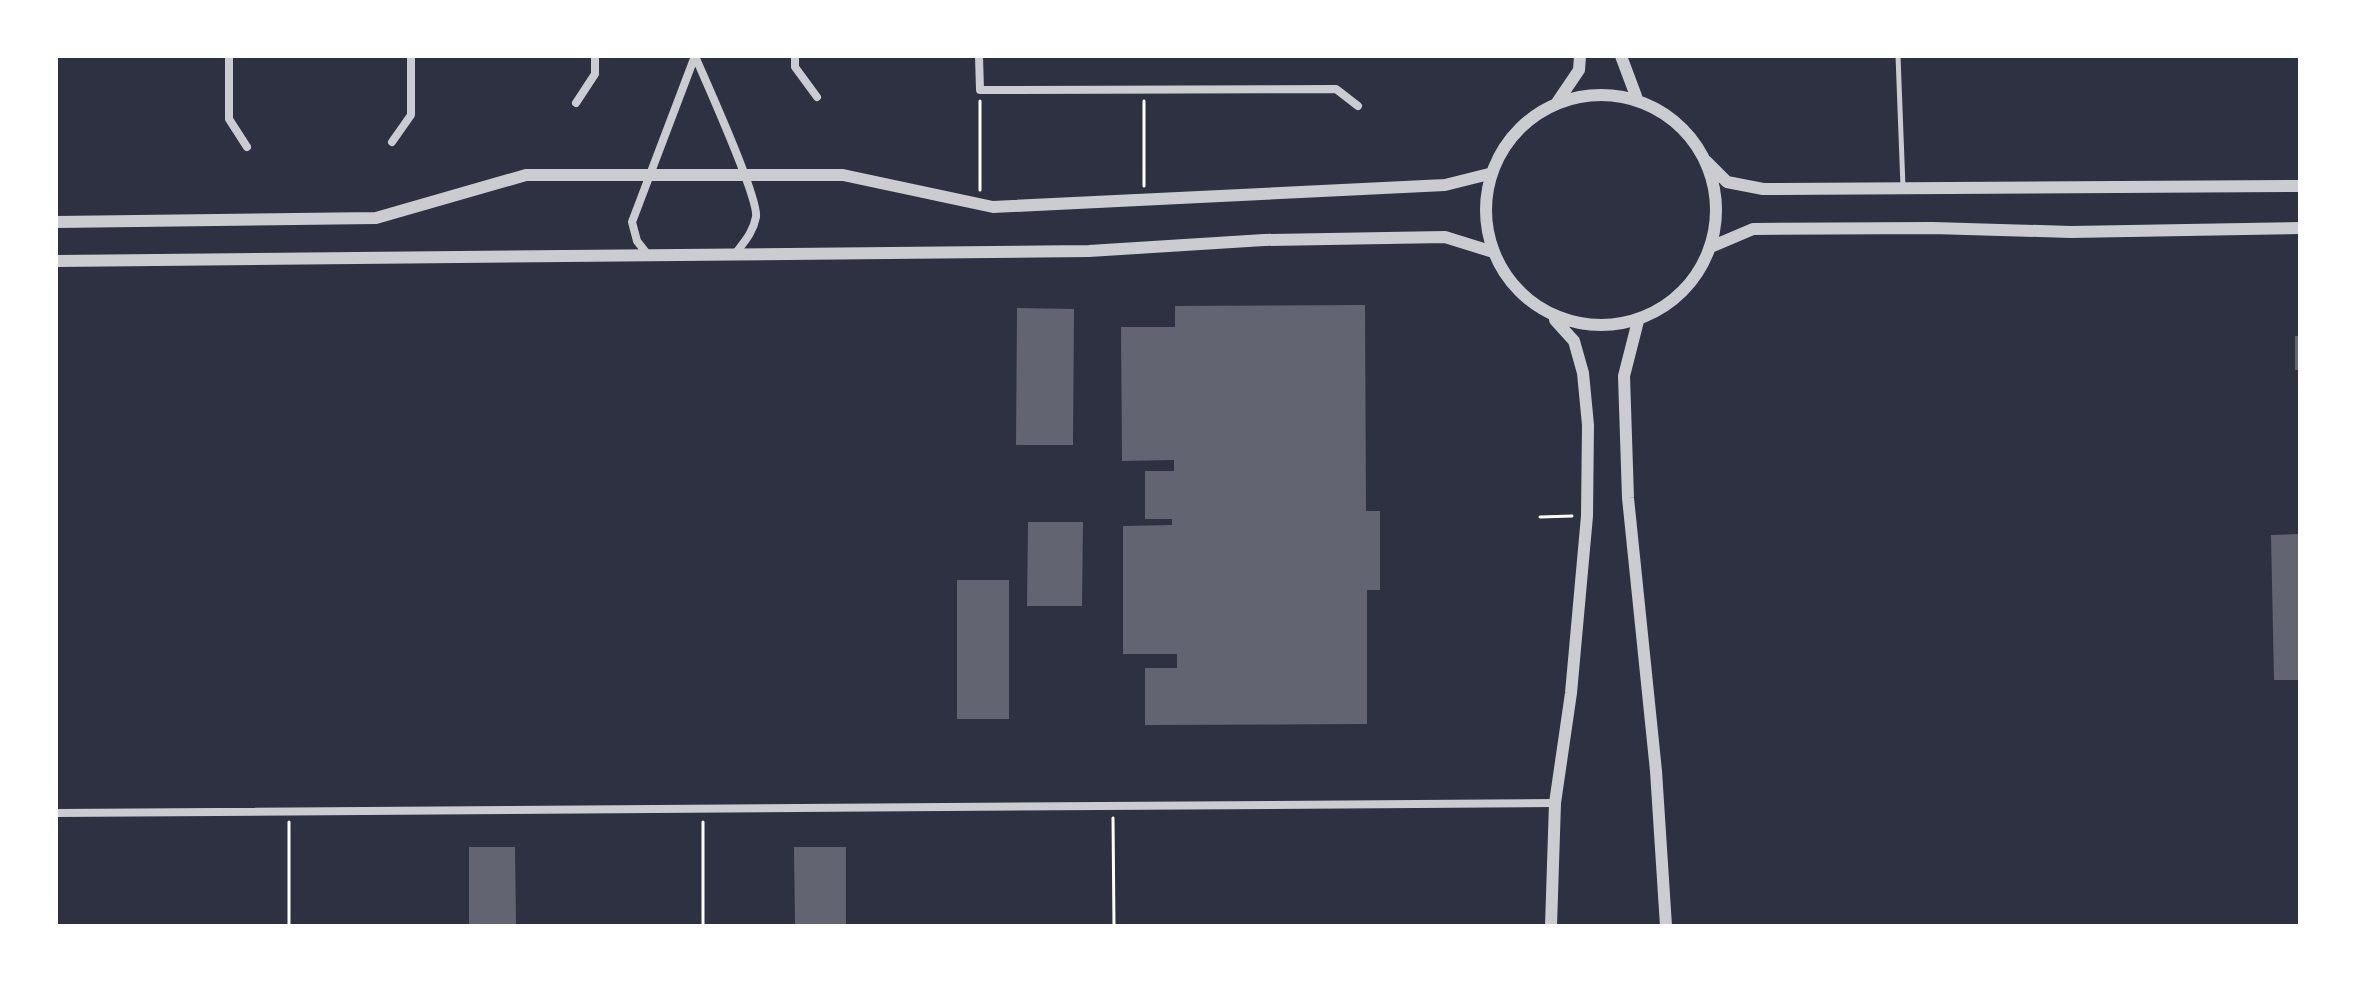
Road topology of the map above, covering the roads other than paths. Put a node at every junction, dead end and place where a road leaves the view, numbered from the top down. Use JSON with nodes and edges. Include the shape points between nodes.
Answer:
{"nodes":[{"id":1,"x":229,"y":56,"type":"edge"},
{"id":2,"x":411,"y":56,"type":"edge"},
{"id":3,"x":595,"y":56,"type":"edge"},
{"id":4,"x":695,"y":56,"type":"edge"},
{"id":5,"x":795,"y":56,"type":"edge"},
{"id":6,"x":979,"y":56,"type":"edge"},
{"id":7,"x":1580,"y":56,"type":"edge"},
{"id":8,"x":1621,"y":56,"type":"edge"},
{"id":9,"x":1898,"y":56,"type":"edge"},
{"id":10,"x":1636,"y":96,"type":"junction"},
{"id":11,"x":817,"y":97,"type":"dead end"},
{"id":12,"x":576,"y":103,"type":"dead end"},
{"id":13,"x":1556,"y":104,"type":"junction"},
{"id":14,"x":1358,"y":106,"type":"dead end"},
{"id":15,"x":392,"y":142,"type":"dead end"},
{"id":16,"x":247,"y":147,"type":"dead end"},
{"id":17,"x":1706,"y":161,"type":"junction"},
{"id":18,"x":1489,"y":174,"type":"junction"},
{"id":19,"x":650,"y":175,"type":"junction"},
{"id":20,"x":745,"y":175,"type":"junction"},
{"id":21,"x":2300,"y":186,"type":"edge"},
{"id":22,"x":1903,"y":188,"type":"junction"},
{"id":23,"x":56,"y":222,"type":"edge"},
{"id":24,"x":2300,"y":228,"type":"edge"},
{"id":25,"x":1713,"y":246,"type":"junction"},
{"id":26,"x":1490,"y":251,"type":"junction"},
{"id":27,"x":649,"y":255,"type":"junction"},
{"id":28,"x":734,"y":255,"type":"junction"},
{"id":29,"x":56,"y":261,"type":"edge"},
{"id":30,"x":1555,"y":320,"type":"junction"},
{"id":31,"x":1638,"y":321,"type":"junction"},
{"id":32,"x":1555,"y":803,"type":"junction"},
{"id":33,"x":56,"y":813,"type":"edge"},
{"id":34,"x":1551,"y":926,"type":"edge"},
{"id":35,"x":1666,"y":926,"type":"edge"}],
"edges":[{"from":1,"to":16,"type":"street","via":[[229,119]]},
{"from":2,"to":15,"type":"street","via":[[411,115]]},
{"from":3,"to":12,"type":"street","via":[[595,74]]},
{"from":4,"to":19,"type":"street"},
{"from":4,"to":20,"type":"street"},
{"from":5,"to":11,"type":"street","via":[[795,67]]},
{"from":6,"to":14,"type":"street","via":[[980,90],[1336,89]]},
{"from":7,"to":13,"type":"street","via":[[1579,70]]},
{"from":8,"to":10,"type":"street"},
{"from":9,"to":22,"type":"lane"},
{"from":10,"to":13,"type":"street","via":[[1594,94]]},
{"from":10,"to":17,"type":"street","via":[[1675,119]]},
{"from":13,"to":18,"type":"street","via":[[1530,121]]},
{"from":17,"to":22,"type":"street","via":[[1727,182],[1763,189]]},
{"from":17,"to":25,"type":"street","via":[[1713,194]]},
{"from":18,"to":20,"type":"street","via":[[1445,185],[993,207],[843,175]]},
{"from":18,"to":26,"type":"street"},
{"from":19,"to":20,"type":"street"},
{"from":19,"to":23,"type":"street","via":[[526,175],[376,218]]},
{"from":19,"to":27,"type":"street","via":[[632,222],[637,241]]},
{"from":20,"to":28,"type":"street","via":[[757,214],[750,236]]},
{"from":21,"to":22,"type":"street"},
{"from":24,"to":25,"type":"street","via":[[1753,229]]},
{"from":25,"to":31,"type":"street","via":[[1675,298]]},
{"from":26,"to":28,"type":"street","via":[[1445,237],[1264,240],[1089,251]]},
{"from":26,"to":30,"type":"street","via":[[1520,292]]},
{"from":27,"to":28,"type":"street"},
{"from":27,"to":29,"type":"street"},
{"from":30,"to":31,"type":"street","via":[[1603,325]]},
{"from":30,"to":32,"type":"street","via":[[1574,341],[1588,425],[1571,693]]},
{"from":31,"to":35,"type":"street","via":[[1624,376],[1628,498]]},
{"from":32,"to":33,"type":"street"},
{"from":32,"to":34,"type":"street"}]}
